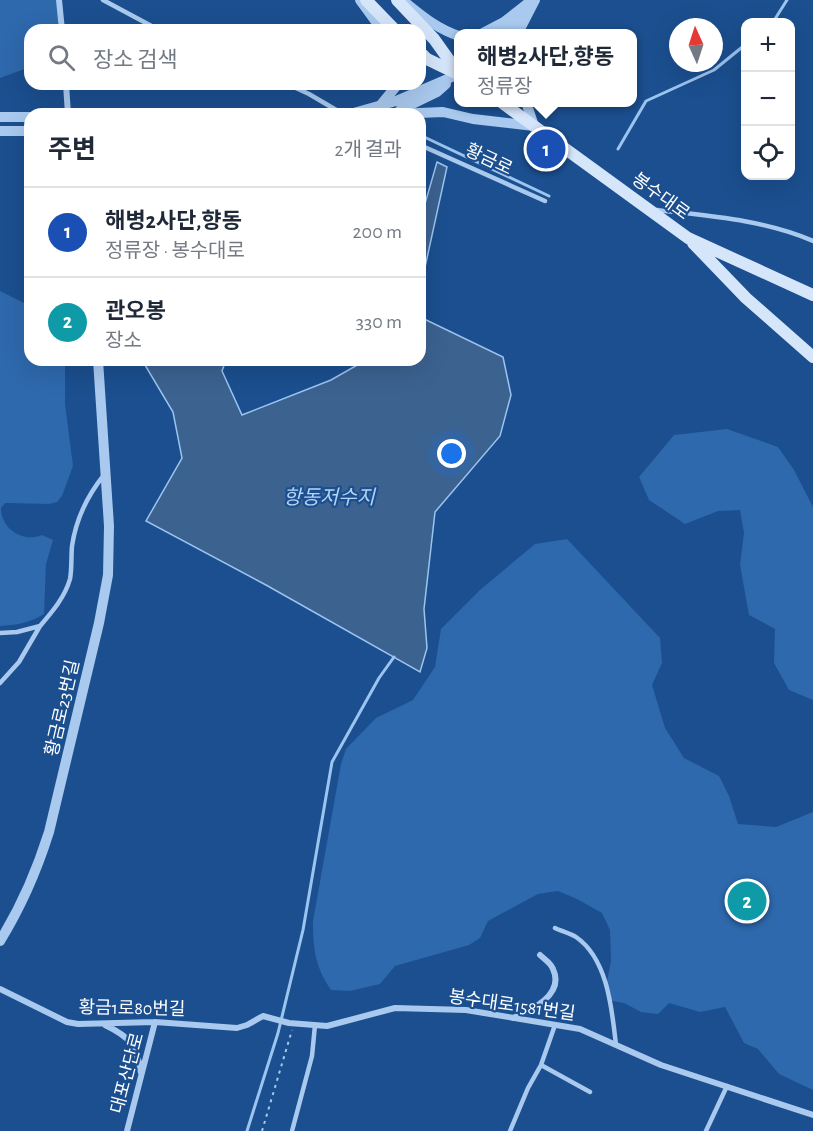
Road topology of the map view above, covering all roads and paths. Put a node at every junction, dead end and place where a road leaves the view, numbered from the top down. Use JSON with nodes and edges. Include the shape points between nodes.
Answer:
{"nodes":[{"id":1,"x":59,"y":0,"type":"edge"},
{"id":2,"x":102,"y":0,"type":"edge"},
{"id":3,"x":360,"y":0,"type":"edge"},
{"id":4,"x":366,"y":0,"type":"edge"},
{"id":5,"x":397,"y":0,"type":"edge"},
{"id":6,"x":403,"y":0,"type":"edge"},
{"id":7,"x":533,"y":0,"type":"edge"},
{"id":8,"x":61,"y":24,"type":"edge"},
{"id":9,"x":148,"y":24,"type":"edge"},
{"id":10,"x":378,"y":24,"type":"edge"},
{"id":11,"x":389,"y":24,"type":"edge"},
{"id":12,"x":420,"y":24,"type":"edge"},
{"id":13,"x":491,"y":29,"type":"edge"},
{"id":14,"x":508,"y":29,"type":"edge"},
{"id":15,"x":520,"y":29,"type":"edge"},
{"id":16,"x":426,"y":31,"type":"edge"},
{"id":17,"x":454,"y":34,"type":"edge"},
{"id":18,"x":426,"y":58,"type":"edge"},
{"id":19,"x":454,"y":67,"type":"edge"},
{"id":20,"x":454,"y":72,"type":"edge"},
{"id":21,"x":454,"y":76,"type":"edge"},
{"id":22,"x":454,"y":78,"type":"edge"},
{"id":23,"x":426,"y":88,"type":"edge"},
{"id":24,"x":66,"y":90,"type":"edge"},
{"id":25,"x":300,"y":90,"type":"edge"},
{"id":26,"x":393,"y":90,"type":"edge"},
{"id":27,"x":420,"y":90,"type":"edge"},
{"id":28,"x":379,"y":107,"type":"junction"},
{"id":29,"x":508,"y":107,"type":"edge"},
{"id":30,"x":528,"y":107,"type":"edge"},
{"id":31,"x":68,"y":108,"type":"edge"},
{"id":32,"x":333,"y":108,"type":"edge"},
{"id":33,"x":375,"y":108,"type":"edge"},
{"id":34,"x":405,"y":108,"type":"edge"},
{"id":35,"x":426,"y":113,"type":"edge"},
{"id":36,"x":0,"y":117,"type":"edge"},
{"id":37,"x":24,"y":117,"type":"edge"},
{"id":38,"x":534,"y":126,"type":"junction"},
{"id":39,"x":0,"y":130,"type":"edge"},
{"id":40,"x":24,"y":131,"type":"edge"},
{"id":41,"x":426,"y":148,"type":"edge"},
{"id":42,"x":545,"y":201,"type":"dead end"},
{"id":43,"x":649,"y":210,"type":"junction"},
{"id":44,"x":688,"y":238,"type":"junction"},
{"id":45,"x":813,"y":241,"type":"edge"},
{"id":46,"x":813,"y":295,"type":"edge"},
{"id":47,"x":813,"y":357,"type":"edge"},
{"id":48,"x":98,"y":366,"type":"edge"},
{"id":49,"x":106,"y":473,"type":"junction"},
{"id":50,"x":40,"y":626,"type":"junction"},
{"id":51,"x":0,"y":633,"type":"edge"},
{"id":52,"x":0,"y":682,"type":"edge"},
{"id":53,"x":555,"y":928,"type":"dead end"},
{"id":54,"x":0,"y":941,"type":"edge"},
{"id":55,"x":540,"y":955,"type":"dead end"},
{"id":56,"x":0,"y":989,"type":"edge"},
{"id":57,"x":268,"y":1016,"type":"joint"},
{"id":58,"x":512,"y":1018,"type":"junction"},
{"id":59,"x":155,"y":1022,"type":"junction"},
{"id":60,"x":292,"y":1024,"type":"junction"},
{"id":61,"x":104,"y":1025,"type":"junction"},
{"id":62,"x":315,"y":1025,"type":"junction"},
{"id":63,"x":555,"y":1025,"type":"junction"},
{"id":64,"x":616,"y":1045,"type":"junction"},
{"id":65,"x":541,"y":1065,"type":"junction"},
{"id":66,"x":141,"y":1075,"type":"junction"},
{"id":67,"x":727,"y":1086,"type":"junction"},
{"id":68,"x":590,"y":1092,"type":"dead end"},
{"id":69,"x":813,"y":1115,"type":"edge"},
{"id":70,"x":127,"y":1131,"type":"edge"},
{"id":71,"x":262,"y":1131,"type":"edge"},
{"id":72,"x":292,"y":1131,"type":"edge"},
{"id":73,"x":510,"y":1131,"type":"edge"},
{"id":74,"x":706,"y":1131,"type":"edge"}],
"edges":[{"from":1,"to":8,"type":"street"},
{"from":2,"to":9,"type":"lane"},
{"from":3,"to":10,"type":"street"},
{"from":4,"to":11,"type":"main road"},
{"from":5,"to":12,"type":"main road"},
{"from":6,"to":17,"type":"street","via":[[423,18]]},
{"from":7,"to":13,"type":"street"},
{"from":7,"to":14,"type":"street"},
{"from":7,"to":15,"type":"street"},
{"from":16,"to":19,"type":"main road"},
{"from":18,"to":20,"type":"main road"},
{"from":21,"to":23,"type":"street"},
{"from":22,"to":34,"type":"street","via":[[437,92]]},
{"from":24,"to":31,"type":"street"},
{"from":25,"to":32,"type":"lane"},
{"from":26,"to":28,"type":"street"},
{"from":27,"to":28,"type":"street"},
{"from":28,"to":33,"type":"street"},
{"from":29,"to":38,"type":"main road","name":"봉수대로"},
{"from":30,"to":38,"type":"street"},
{"from":35,"to":38,"type":"street"},
{"from":36,"to":37,"type":"street"},
{"from":38,"to":43,"type":"main road","name":"봉수대로"},
{"from":39,"to":40,"type":"street"},
{"from":41,"to":42,"type":"lane","name":"황금로"},
{"from":43,"to":44,"type":"main road","name":"봉수대로"},
{"from":43,"to":45,"type":"lane","via":[[737,220]]},
{"from":44,"to":46,"type":"main road","name":"봉수대로"},
{"from":44,"to":47,"type":"main road","via":[[746,298]]},
{"from":48,"to":49,"type":"street","name":"황금로23번길"},
{"from":49,"to":50,"type":"lane","via":[[87,497],[79,518],[65,590]]},
{"from":49,"to":54,"type":"street","name":"황금로23번길","via":[[110,553],[99,622],[49,832],[18,909]]},
{"from":50,"to":51,"type":"lane"},
{"from":50,"to":52,"type":"lane","via":[[19,662]]},
{"from":53,"to":64,"type":"lane","via":[[576,937],[602,971],[609,991]]},
{"from":55,"to":58,"type":"street","via":[[553,967],[554,988],[543,1003]]},
{"from":56,"to":61,"type":"street","name":"황금1로80번길","via":[[67,1022]]},
{"from":57,"to":59,"type":"street","name":"황금1로80번길","via":[[237,1028]]},
{"from":57,"to":60,"type":"street","name":"봉수대로1581번길"},
{"from":58,"to":62,"type":"street","name":"봉수대로1581번길","via":[[466,1010],[395,1008],[327,1026]]},
{"from":58,"to":63,"type":"street","name":"봉수대로1581번길"},
{"from":59,"to":61,"type":"street","name":"황금1로80번길"},
{"from":59,"to":66,"type":"street","name":"대포산단로"},
{"from":60,"to":62,"type":"street","name":"봉수대로1581번길"},
{"from":60,"to":71,"type":"path"},
{"from":61,"to":66,"type":"street","via":[[131,1041]]},
{"from":62,"to":72,"type":"lane","via":[[312,1056]]},
{"from":63,"to":64,"type":"street","name":"봉수대로1581번길","via":[[580,1029]]},
{"from":63,"to":65,"type":"lane"},
{"from":64,"to":67,"type":"street","name":"봉수대로1581번길","via":[[661,1065]]},
{"from":65,"to":68,"type":"lane"},
{"from":65,"to":73,"type":"lane"},
{"from":66,"to":70,"type":"street","name":"대포산단로"},
{"from":67,"to":69,"type":"street","name":"봉수대로1581번길"},
{"from":67,"to":74,"type":"lane"}]}
